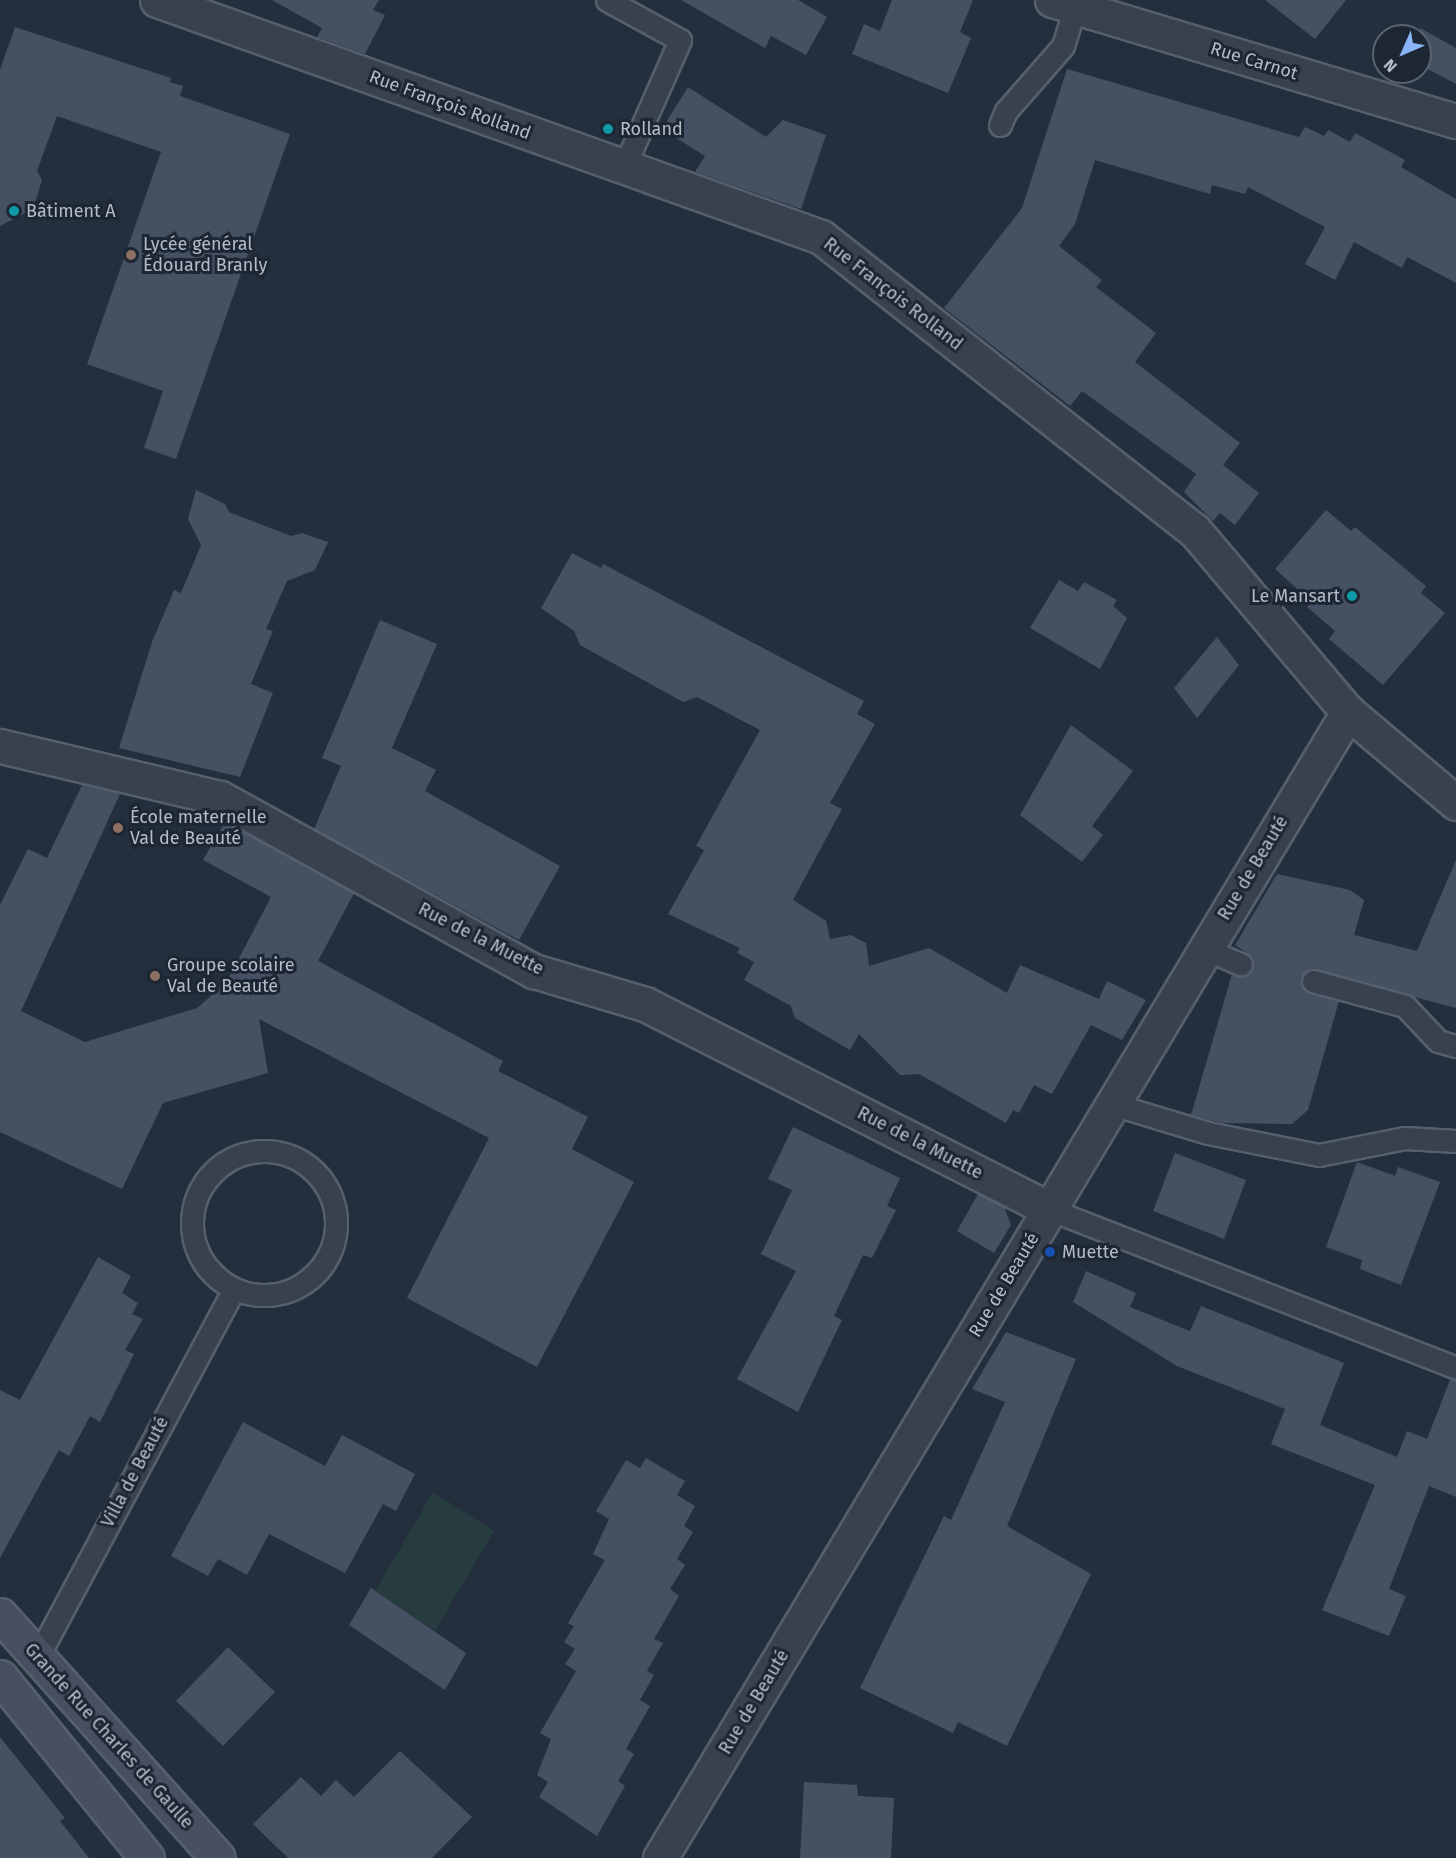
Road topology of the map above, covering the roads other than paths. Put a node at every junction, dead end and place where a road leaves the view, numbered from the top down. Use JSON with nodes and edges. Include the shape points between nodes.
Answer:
{"nodes":[{"id":1,"x":156,"y":0,"type":"edge"},
{"id":2,"x":607,"y":0,"type":"edge"},
{"id":3,"x":1064,"y":4,"type":"edge"},
{"id":4,"x":1456,"y":121,"type":"edge"},
{"id":5,"x":1000,"y":126,"type":"dead end"},
{"id":6,"x":624,"y":167,"type":"junction"},
{"id":7,"x":1348,"y":712,"type":"junction"},
{"id":8,"x":0,"y":746,"type":"edge"},
{"id":9,"x":1456,"y":803,"type":"edge"},
{"id":10,"x":1205,"y":949,"type":"junction"},
{"id":11,"x":1240,"y":964,"type":"dead end"},
{"id":12,"x":1313,"y":981,"type":"dead end"},
{"id":13,"x":1456,"y":1046,"type":"edge"},
{"id":14,"x":1112,"y":1104,"type":"junction"},
{"id":15,"x":1456,"y":1141,"type":"edge"},
{"id":16,"x":1049,"y":1209,"type":"junction"},
{"id":17,"x":234,"y":1289,"type":"junction"},
{"id":18,"x":1456,"y":1368,"type":"edge"},
{"id":19,"x":0,"y":1615,"type":"edge"},
{"id":20,"x":38,"y":1656,"type":"junction"},
{"id":21,"x":0,"y":1677,"type":"edge"},
{"id":22,"x":147,"y":1858,"type":"edge"},
{"id":23,"x":218,"y":1858,"type":"edge"},
{"id":24,"x":660,"y":1858,"type":"edge"}],
"edges":[{"from":1,"to":6,"type":"street","name":"Rue François Rolland"},
{"from":2,"to":6,"type":"lane","via":[[680,40]]},
{"from":3,"to":4,"type":"street","name":"Rue Carnot"},
{"from":3,"to":5,"type":"lane","via":[[1063,46],[1006,111]]},
{"from":6,"to":7,"type":"street","name":"Rue François Rolland","via":[[821,237],[1194,530]]},
{"from":7,"to":9,"type":"street","name":"Rue François Rolland"},
{"from":7,"to":10,"type":"street","name":"Rue de Beauté"},
{"from":8,"to":16,"type":"street","name":"Rue de la Muette","via":[[220,798],[534,971],[645,1004]]},
{"from":10,"to":11,"type":"lane"},
{"from":10,"to":14,"type":"street","name":"Rue de Beauté"},
{"from":12,"to":13,"type":"lane","via":[[1405,1006],[1438,1041]]},
{"from":14,"to":15,"type":"lane","via":[[1147,1118],[1247,1143],[1319,1155],[1405,1138]]},
{"from":14,"to":16,"type":"street","name":"Rue de Beauté"},
{"from":16,"to":18,"type":"lane"},
{"from":16,"to":24,"type":"street","name":"Rue de Beauté"},
{"from":17,"to":17,"type":"lane","via":[[258,1296],[290,1290],[323,1265],[334,1243],[337,1219],[330,1194],[317,1173],[297,1158],[275,1151],[241,1155],[212,1172],[199,1191],[192,1214],[201,1258],[215,1277]]},
{"from":17,"to":20,"type":"lane","name":"Villa de Beauté"},
{"from":19,"to":20,"type":"main road","name":"Grande Rue Charles de Gaulle"},
{"from":20,"to":23,"type":"main road","name":"Grande Rue Charles de Gaulle"},
{"from":21,"to":22,"type":"main road"}]}
